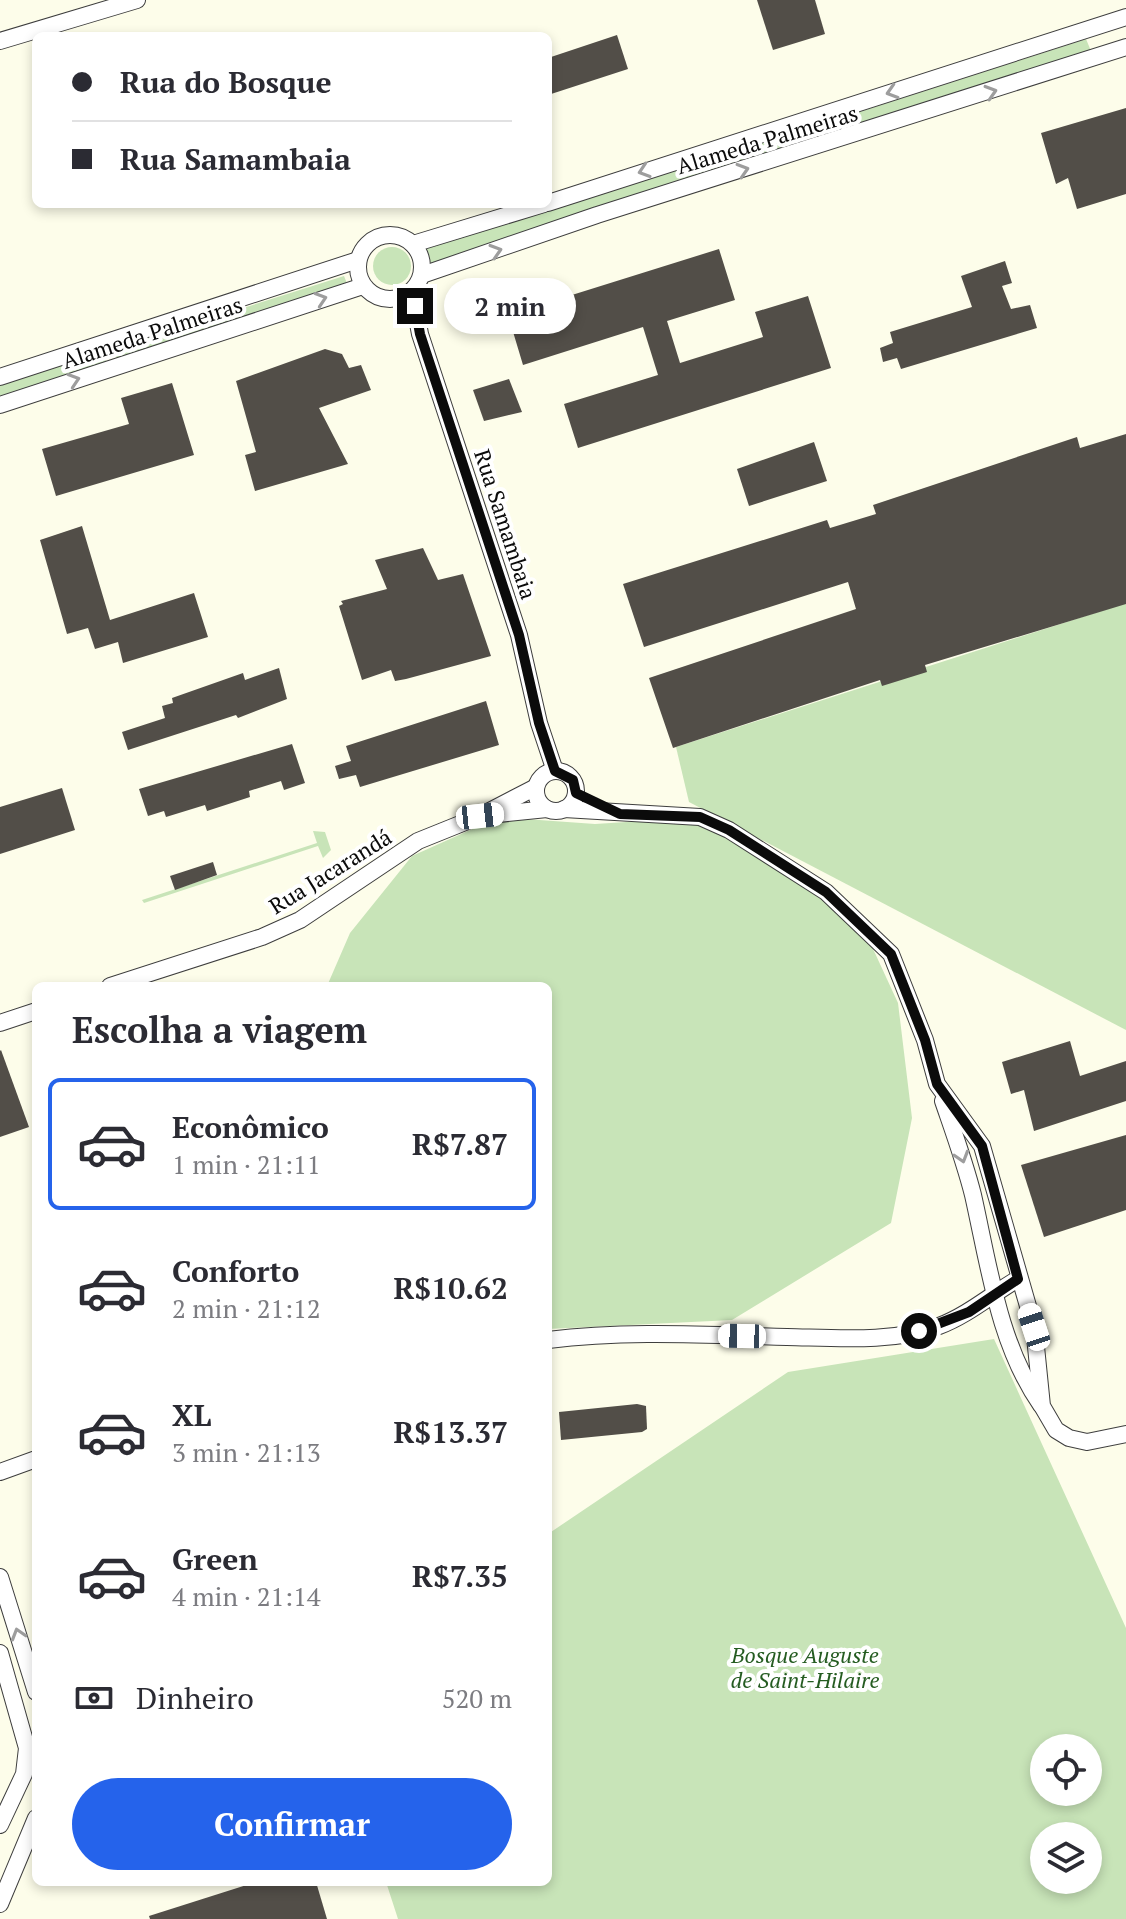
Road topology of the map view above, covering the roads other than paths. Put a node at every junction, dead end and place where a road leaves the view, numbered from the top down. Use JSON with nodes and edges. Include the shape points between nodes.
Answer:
{"nodes":[{"id":1,"x":137,"y":0,"type":"edge"},
{"id":2,"x":1126,"y":17,"type":"edge"},
{"id":3,"x":0,"y":41,"type":"edge"},
{"id":4,"x":1126,"y":47,"type":"edge"},
{"id":5,"x":552,"y":201,"type":"edge"},
{"id":6,"x":530,"y":208,"type":"edge"},
{"id":7,"x":413,"y":244,"type":"junction"},
{"id":8,"x":358,"y":260,"type":"junction"},
{"id":9,"x":422,"y":275,"type":"junction"},
{"id":10,"x":363,"y":286,"type":"junction"},
{"id":11,"x":412,"y":291,"type":"junction"},
{"id":12,"x":0,"y":377,"type":"edge"},
{"id":13,"x":0,"y":405,"type":"edge"},
{"id":14,"x":555,"y":771,"type":"junction"},
{"id":15,"x":536,"y":787,"type":"junction"},
{"id":16,"x":576,"y":793,"type":"junction"},
{"id":17,"x":556,"y":809,"type":"junction"},
{"id":18,"x":620,"y":814,"type":"junction"},
{"id":19,"x":480,"y":816,"type":"junction"},
{"id":20,"x":122,"y":982,"type":"edge"},
{"id":21,"x":32,"y":1012,"type":"edge"},
{"id":22,"x":0,"y":1023,"type":"edge"},
{"id":23,"x":937,"y":1084,"type":"junction"},
{"id":24,"x":1018,"y":1279,"type":"junction"},
{"id":25,"x":995,"y":1292,"type":"junction"},
{"id":26,"x":552,"y":1340,"type":"edge"},
{"id":27,"x":1042,"y":1406,"type":"junction"},
{"id":28,"x":1126,"y":1434,"type":"edge"},
{"id":29,"x":32,"y":1457,"type":"edge"},
{"id":30,"x":32,"y":1458,"type":"edge"},
{"id":31,"x":0,"y":1462,"type":"edge"},
{"id":32,"x":0,"y":1472,"type":"edge"},
{"id":33,"x":0,"y":1577,"type":"edge"},
{"id":34,"x":0,"y":1653,"type":"edge"},
{"id":35,"x":32,"y":1679,"type":"edge"},
{"id":36,"x":0,"y":1825,"type":"edge"},
{"id":37,"x":32,"y":1828,"type":"edge"},
{"id":38,"x":0,"y":1904,"type":"edge"}],
"edges":[{"from":1,"to":3,"type":"street"},
{"from":2,"to":5,"type":"street","name":"Alameda Palmeiras","one_way":true},
{"from":9,"to":4,"type":"street","name":"Alameda Palmeiras","one_way":true},
{"from":6,"to":7,"type":"street","name":"Alameda Palmeiras"},
{"from":7,"to":8,"type":"street","via":[[396,235],[377,237]]},
{"from":7,"to":9,"type":"street","via":[[422,260]]},
{"from":8,"to":10,"type":"street"},
{"from":8,"to":12,"type":"street","name":"Alameda Palmeiras"},
{"from":9,"to":11,"type":"street"},
{"from":10,"to":11,"type":"street","via":[[390,300]]},
{"from":13,"to":10,"type":"street","name":"Alameda Palmeiras","one_way":true},
{"from":11,"to":14,"type":"street","name":"Rua Samambaia","via":[[420,334],[519,635]]},
{"from":14,"to":15,"type":"street"},
{"from":14,"to":16,"type":"street","via":[[573,780]]},
{"from":15,"to":17,"type":"street","via":[[537,800]]},
{"from":15,"to":19,"type":"street"},
{"from":16,"to":17,"type":"street"},
{"from":16,"to":18,"type":"street"},
{"from":17,"to":18,"type":"street"},
{"from":17,"to":19,"type":"street"},
{"from":18,"to":23,"type":"street","via":[[700,817],[826,892],[891,954]]},
{"from":19,"to":20,"type":"street","name":"Rua Jacarandá","via":[[418,841],[300,920]]},
{"from":21,"to":22,"type":"street"},
{"from":23,"to":24,"type":"street","via":[[982,1146]]},
{"from":23,"to":25,"type":"street","one_way":true,"via":[[963,1159]]},
{"from":24,"to":25,"type":"street"},
{"from":24,"to":27,"type":"street","via":[[1034,1327]]},
{"from":25,"to":26,"type":"street","via":[[969,1312],[900,1335],[621,1333]]},
{"from":25,"to":27,"type":"street","via":[[1019,1371]]},
{"from":27,"to":28,"type":"street","via":[[1056,1430],[1069,1438],[1087,1442]]},
{"from":29,"to":31,"type":"street"},
{"from":30,"to":32,"type":"street"},
{"from":35,"to":33,"type":"street","one_way":true},
{"from":34,"to":36,"type":"street","via":[[27,1748],[24,1774]]},
{"from":37,"to":38,"type":"street"}]}
